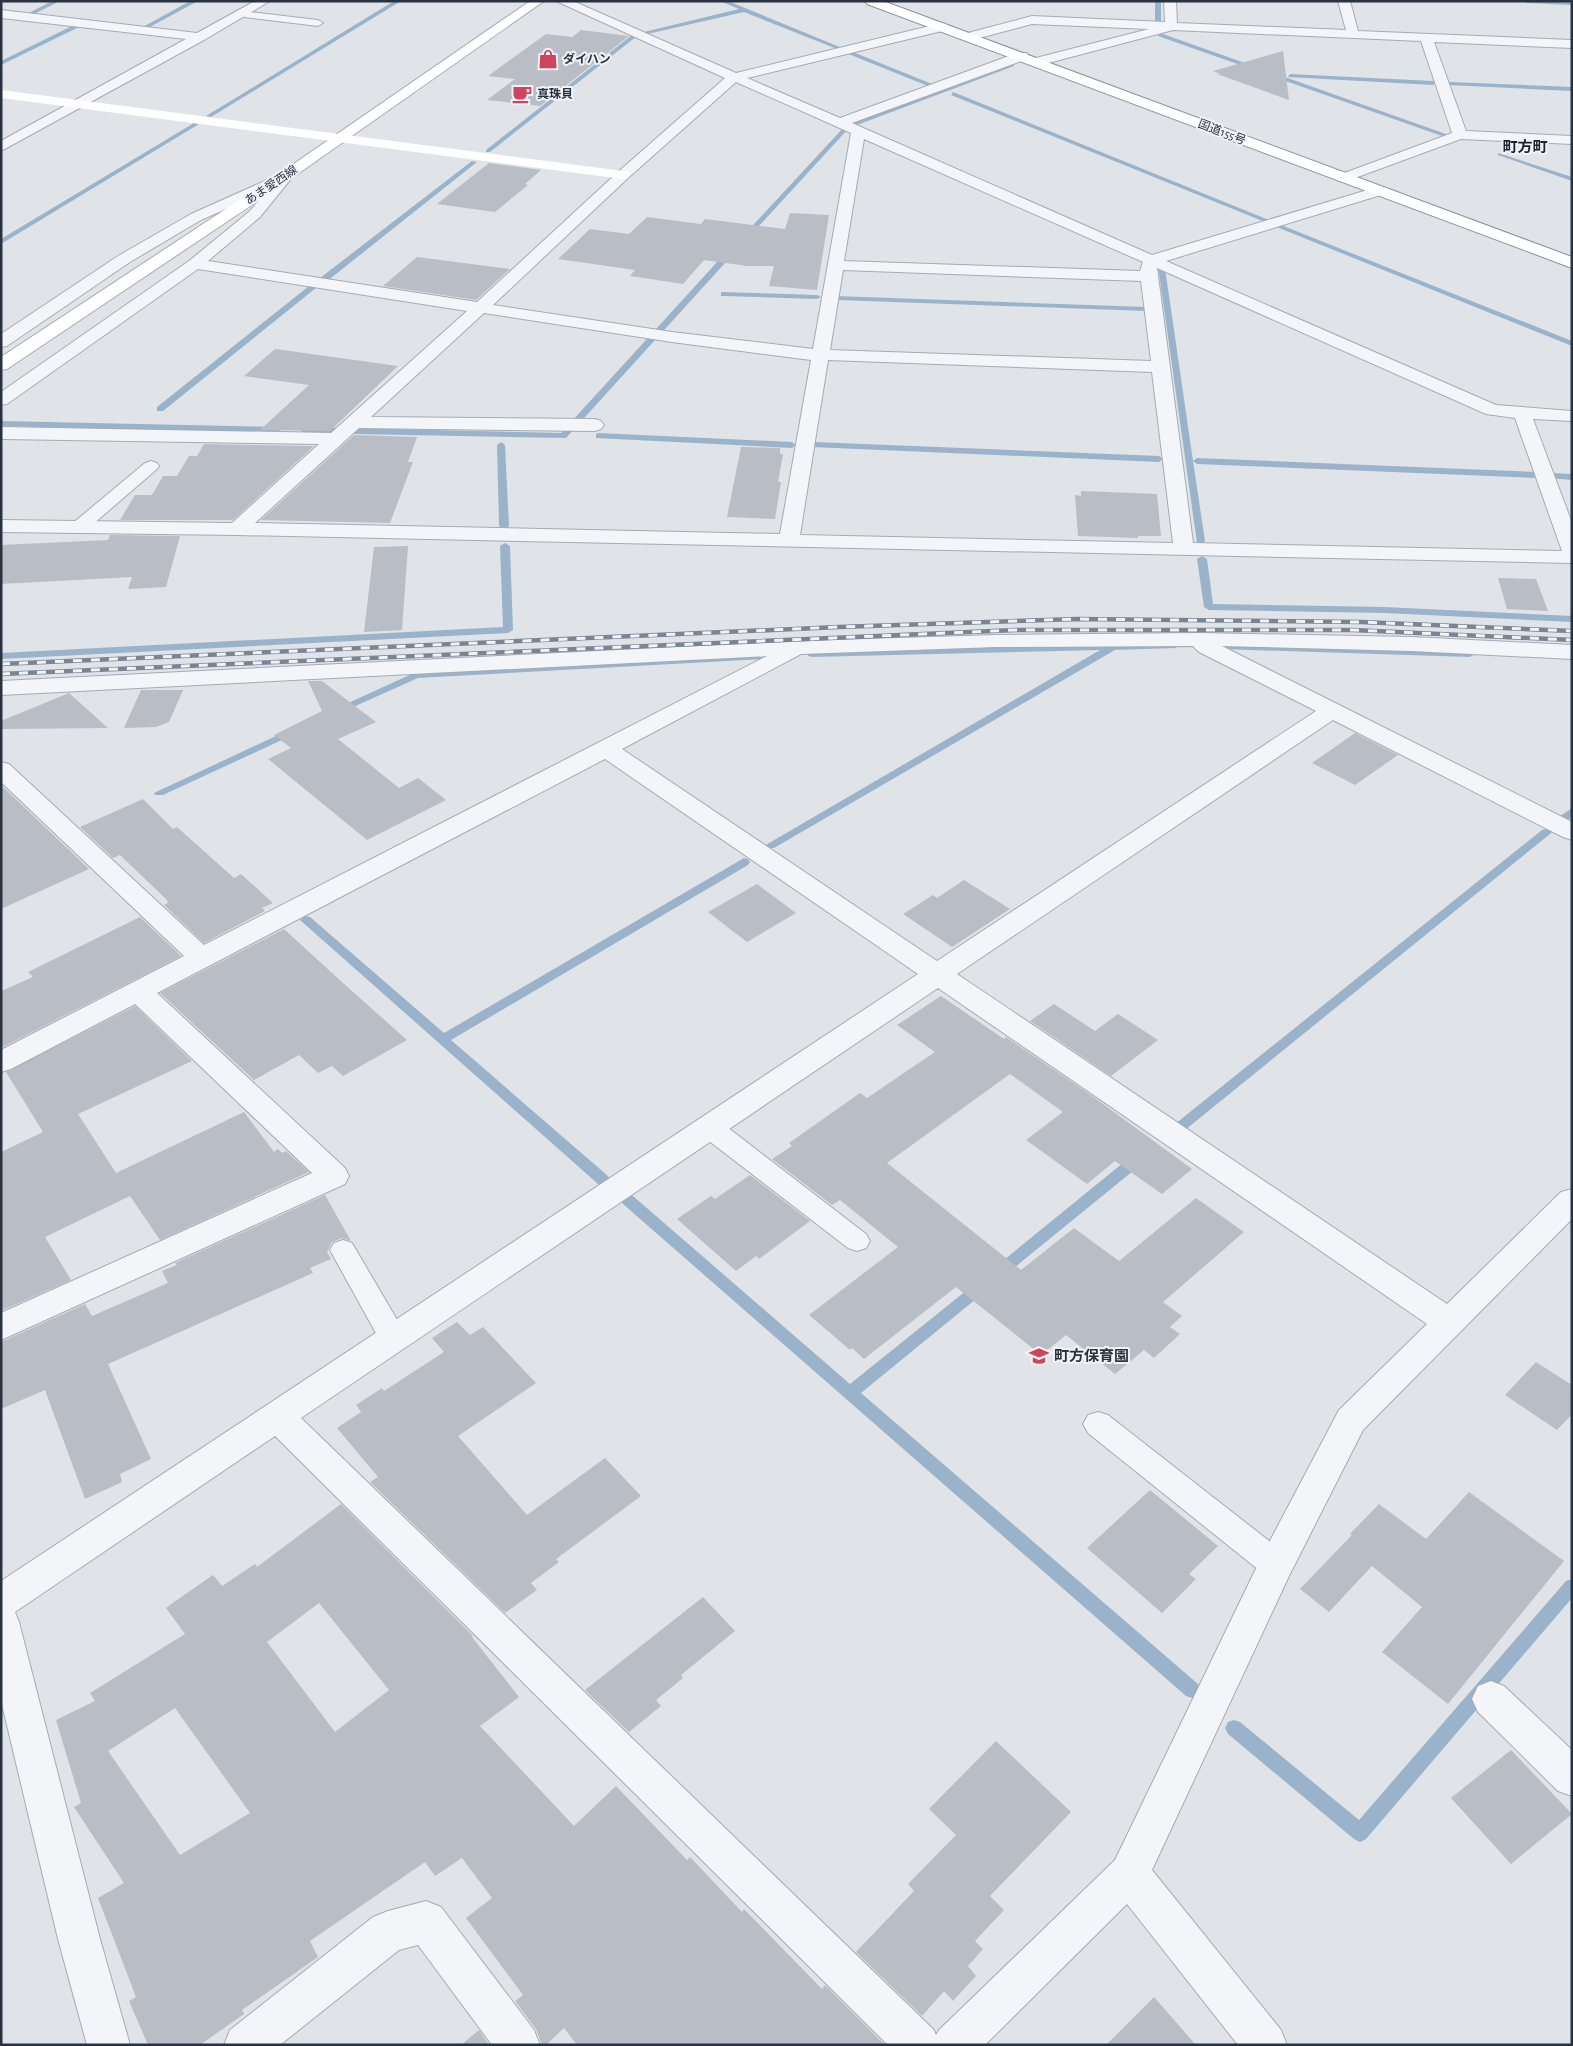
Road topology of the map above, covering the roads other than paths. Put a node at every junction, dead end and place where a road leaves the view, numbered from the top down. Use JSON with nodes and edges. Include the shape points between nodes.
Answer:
{"nodes":[{"id":1,"x":264,"y":1,"type":"edge"},
{"id":2,"x":538,"y":1,"type":"edge"},
{"id":3,"x":562,"y":1,"type":"edge"},
{"id":4,"x":871,"y":1,"type":"edge"},
{"id":5,"x":1170,"y":1,"type":"edge"},
{"id":6,"x":1344,"y":1,"type":"edge"},
{"id":7,"x":1,"y":14,"type":"edge"},
{"id":8,"x":240,"y":14,"type":"junction"},
{"id":9,"x":318,"y":23,"type":"dead end"},
{"id":10,"x":1171,"y":26,"type":"junction"},
{"id":11,"x":942,"y":27,"type":"junction"},
{"id":12,"x":1353,"y":34,"type":"junction"},
{"id":13,"x":200,"y":37,"type":"junction"},
{"id":14,"x":968,"y":37,"type":"junction"},
{"id":15,"x":1426,"y":38,"type":"junction"},
{"id":16,"x":1572,"y":44,"type":"edge"},
{"id":17,"x":1022,"y":56,"type":"junction"},
{"id":18,"x":1037,"y":62,"type":"junction"},
{"id":19,"x":734,"y":77,"type":"junction"},
{"id":20,"x":1,"y":94,"type":"edge"},
{"id":21,"x":78,"y":104,"type":"junction"},
{"id":22,"x":841,"y":124,"type":"junction"},
{"id":23,"x":858,"y":132,"type":"junction"},
{"id":24,"x":1460,"y":135,"type":"junction"},
{"id":25,"x":339,"y":138,"type":"junction"},
{"id":26,"x":1572,"y":140,"type":"edge"},
{"id":27,"x":1,"y":147,"type":"edge"},
{"id":28,"x":287,"y":175,"type":"junction"},
{"id":29,"x":623,"y":175,"type":"junction"},
{"id":30,"x":1344,"y":178,"type":"junction"},
{"id":31,"x":1379,"y":192,"type":"junction"},
{"id":32,"x":1572,"y":263,"type":"edge"},
{"id":33,"x":194,"y":264,"type":"junction"},
{"id":34,"x":835,"y":266,"type":"junction"},
{"id":35,"x":1151,"y":268,"type":"junction"},
{"id":36,"x":480,"y":308,"type":"junction"},
{"id":37,"x":1,"y":342,"type":"edge"},
{"id":38,"x":819,"y":356,"type":"junction"},
{"id":39,"x":1,"y":365,"type":"edge"},
{"id":40,"x":1162,"y":367,"type":"junction"},
{"id":41,"x":1,"y":400,"type":"edge"},
{"id":42,"x":1522,"y":413,"type":"junction"},
{"id":43,"x":1572,"y":416,"type":"edge"},
{"id":44,"x":590,"y":425,"type":"dead end"},
{"id":45,"x":346,"y":430,"type":"junction"},
{"id":46,"x":1,"y":432,"type":"edge"},
{"id":47,"x":151,"y":466,"type":"dead end"},
{"id":48,"x":1,"y":526,"type":"edge"},
{"id":49,"x":79,"y":527,"type":"junction"},
{"id":50,"x":237,"y":529,"type":"junction"},
{"id":51,"x":789,"y":540,"type":"junction"},
{"id":52,"x":1184,"y":548,"type":"junction"},
{"id":53,"x":1572,"y":551,"type":"edge"},
{"id":54,"x":1572,"y":557,"type":"edge"},
{"id":55,"x":1199,"y":639,"type":"junction"},
{"id":56,"x":800,"y":648,"type":"junction"},
{"id":57,"x":1572,"y":652,"type":"edge"},
{"id":58,"x":1,"y":688,"type":"edge"},
{"id":59,"x":1331,"y":711,"type":"junction"},
{"id":60,"x":606,"y":749,"type":"junction"},
{"id":61,"x":1,"y":770,"type":"edge"},
{"id":62,"x":1572,"y":832,"type":"edge"},
{"id":63,"x":202,"y":958,"type":"junction"},
{"id":64,"x":936,"y":974,"type":"junction"},
{"id":65,"x":138,"y":991,"type":"junction"},
{"id":66,"x":1,"y":1062,"type":"edge"},
{"id":67,"x":708,"y":1127,"type":"junction"},
{"id":68,"x":1572,"y":1200,"type":"edge"},
{"id":69,"x":857,"y":1241,"type":"dead end"},
{"id":70,"x":343,"y":1250,"type":"dead end"},
{"id":71,"x":1449,"y":1322,"type":"junction"},
{"id":72,"x":1,"y":1327,"type":"edge"},
{"id":73,"x":393,"y":1338,"type":"junction"},
{"id":74,"x":278,"y":1416,"type":"junction"},
{"id":75,"x":1098,"y":1424,"type":"dead end"},
{"id":76,"x":1276,"y":1565,"type":"junction"},
{"id":77,"x":1,"y":1601,"type":"edge"},
{"id":78,"x":1,"y":1622,"type":"edge"},
{"id":79,"x":1491,"y":1699,"type":"dead end"},
{"id":80,"x":1572,"y":1777,"type":"edge"},
{"id":81,"x":1129,"y":1874,"type":"junction"},
{"id":82,"x":109,"y":2045,"type":"edge"},
{"id":83,"x":245,"y":2045,"type":"edge"},
{"id":84,"x":519,"y":2045,"type":"edge"},
{"id":85,"x":919,"y":2045,"type":"edge"},
{"id":86,"x":954,"y":2045,"type":"edge"},
{"id":87,"x":1266,"y":2045,"type":"edge"}],
"edges":[{"from":1,"to":8,"type":"street"},
{"from":2,"to":25,"type":"main road","name":"あま愛西線"},
{"from":3,"to":19,"type":"street"},
{"from":4,"to":11,"type":"main road","name":"国道155号"},
{"from":5,"to":10,"type":"street"},
{"from":6,"to":12,"type":"street"},
{"from":7,"to":13,"type":"street"},
{"from":8,"to":9,"type":"lane"},
{"from":8,"to":13,"type":"street"},
{"from":10,"to":12,"type":"street"},
{"from":10,"to":14,"type":"street","via":[[1033,15]]},
{"from":10,"to":18,"type":"street"},
{"from":11,"to":14,"type":"main road","name":"国道155号"},
{"from":11,"to":19,"type":"street"},
{"from":12,"to":15,"type":"street"},
{"from":13,"to":21,"type":"street"},
{"from":14,"to":17,"type":"main road","name":"国道155号"},
{"from":15,"to":16,"type":"street"},
{"from":15,"to":24,"type":"street"},
{"from":17,"to":18,"type":"main road","name":"国道155号"},
{"from":17,"to":22,"type":"street"},
{"from":18,"to":30,"type":"main road","name":"国道155号"},
{"from":19,"to":22,"type":"street"},
{"from":19,"to":29,"type":"street"},
{"from":20,"to":21,"type":"main road"},
{"from":21,"to":25,"type":"main road"},
{"from":21,"to":27,"type":"street"},
{"from":22,"to":23,"type":"street"},
{"from":23,"to":34,"type":"street"},
{"from":23,"to":35,"type":"street"},
{"from":24,"to":26,"type":"street"},
{"from":24,"to":30,"type":"street"},
{"from":25,"to":28,"type":"main road","name":"あま愛西線"},
{"from":25,"to":29,"type":"main road"},
{"from":28,"to":33,"type":"street","via":[[255,214]]},
{"from":28,"to":37,"type":"street","via":[[188,221],[124,259]]},
{"from":28,"to":39,"type":"main road","name":"あま愛西線"},
{"from":29,"to":36,"type":"street"},
{"from":30,"to":31,"type":"main road","name":"国道155号"},
{"from":31,"to":32,"type":"main road","name":"国道155号"},
{"from":31,"to":35,"type":"street"},
{"from":33,"to":36,"type":"street"},
{"from":33,"to":41,"type":"street"},
{"from":34,"to":35,"type":"street"},
{"from":34,"to":38,"type":"street"},
{"from":35,"to":40,"type":"street"},
{"from":35,"to":42,"type":"street","via":[[1492,410]]},
{"from":36,"to":38,"type":"street"},
{"from":36,"to":45,"type":"street"},
{"from":38,"to":40,"type":"street"},
{"from":38,"to":51,"type":"street"},
{"from":40,"to":52,"type":"street"},
{"from":42,"to":43,"type":"street"},
{"from":42,"to":53,"type":"street"},
{"from":44,"to":45,"type":"street"},
{"from":45,"to":46,"type":"street"},
{"from":45,"to":50,"type":"street"},
{"from":47,"to":49,"type":"lane"},
{"from":48,"to":49,"type":"street"},
{"from":49,"to":50,"type":"street"},
{"from":50,"to":51,"type":"street"},
{"from":51,"to":52,"type":"street"},
{"from":52,"to":54,"type":"street"},
{"from":55,"to":56,"type":"street","via":[[996,641]]},
{"from":55,"to":57,"type":"street"},
{"from":55,"to":59,"type":"street","via":[[1207,647]]},
{"from":56,"to":58,"type":"street"},
{"from":56,"to":60,"type":"street"},
{"from":59,"to":62,"type":"street"},
{"from":59,"to":64,"type":"street"},
{"from":60,"to":63,"type":"street"},
{"from":60,"to":64,"type":"street"},
{"from":61,"to":63,"type":"street"},
{"from":63,"to":65,"type":"street"},
{"from":64,"to":67,"type":"street"},
{"from":64,"to":71,"type":"street"},
{"from":65,"to":66,"type":"street"},
{"from":65,"to":72,"type":"street","via":[[334,1176]]},
{"from":67,"to":69,"type":"lane"},
{"from":67,"to":73,"type":"street"},
{"from":68,"to":71,"type":"street"},
{"from":70,"to":73,"type":"lane"},
{"from":71,"to":76,"type":"street","via":[[1351,1420]]},
{"from":73,"to":74,"type":"street"},
{"from":74,"to":77,"type":"street"},
{"from":74,"to":85,"type":"street"},
{"from":75,"to":76,"type":"lane"},
{"from":76,"to":81,"type":"street"},
{"from":78,"to":82,"type":"street","via":[[79,1939]]},
{"from":79,"to":80,"type":"street"},
{"from":81,"to":86,"type":"street"},
{"from":81,"to":87,"type":"street"},
{"from":83,"to":84,"type":"street","via":[[388,1932],[426,1922]]}]}
